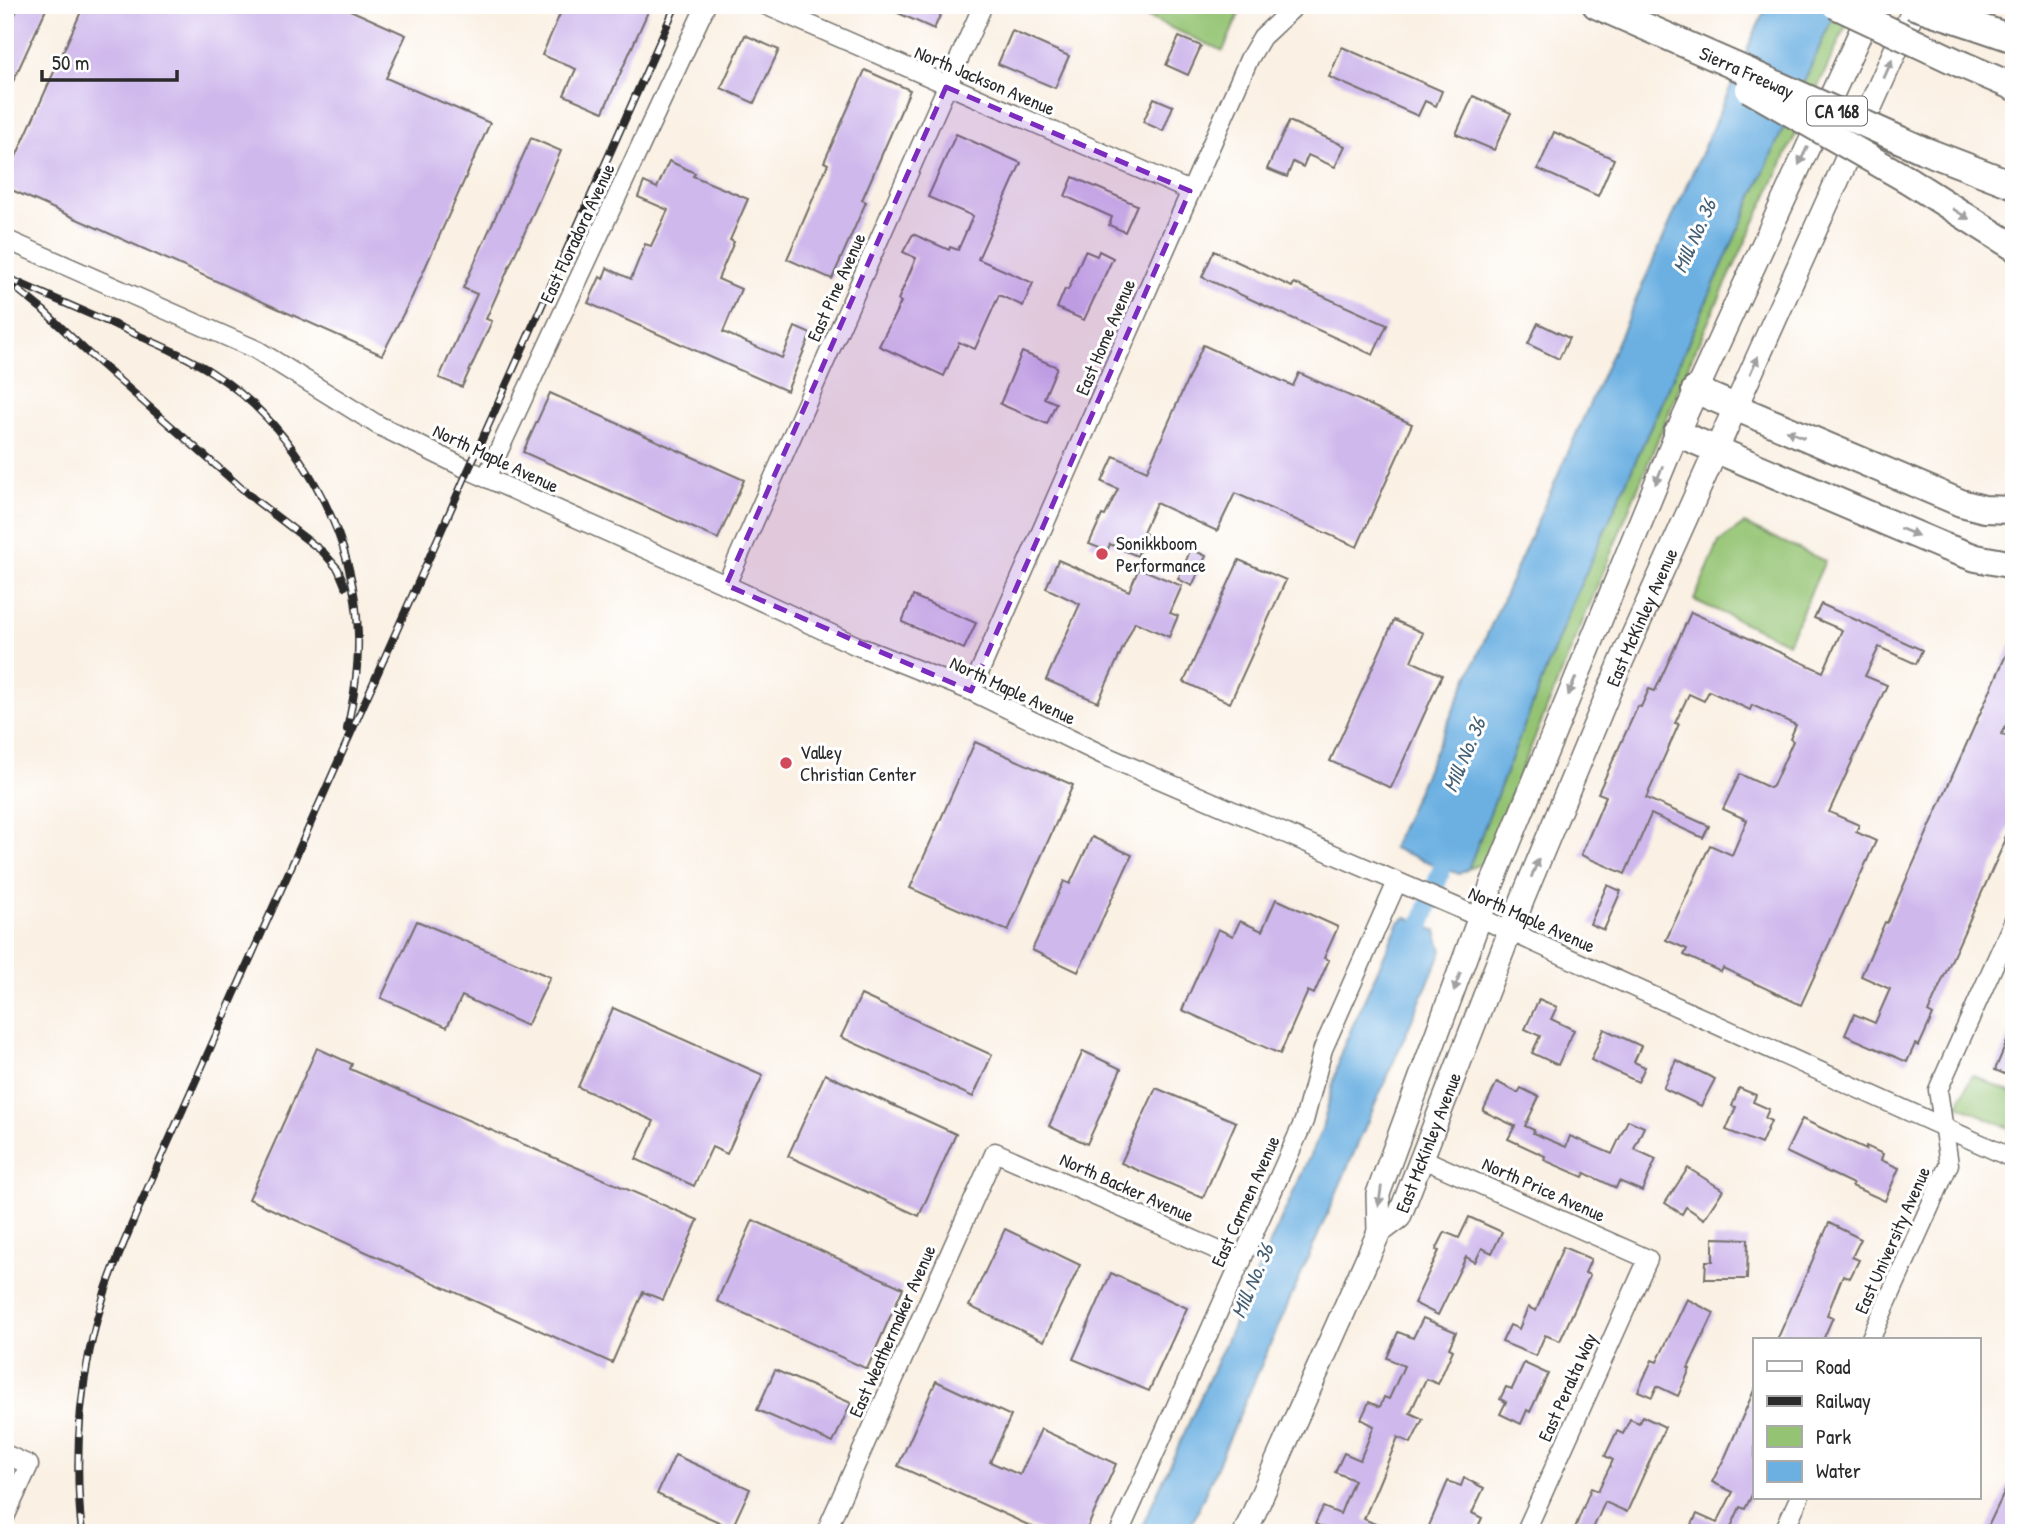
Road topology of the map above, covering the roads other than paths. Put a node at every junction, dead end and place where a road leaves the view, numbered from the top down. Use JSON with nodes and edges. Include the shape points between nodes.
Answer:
{"nodes":[{"id":1,"x":706,"y":5,"type":"edge"},
{"id":2,"x":765,"y":5,"type":"edge"},
{"id":3,"x":983,"y":5,"type":"edge"},
{"id":4,"x":1596,"y":5,"type":"edge"},
{"id":5,"x":1835,"y":5,"type":"edge"},
{"id":6,"x":1873,"y":5,"type":"edge"},
{"id":7,"x":1911,"y":5,"type":"edge"},
{"id":8,"x":1916,"y":5,"type":"edge"},
{"id":9,"x":1292,"y":9,"type":"dead end"},
{"id":10,"x":2014,"y":39,"type":"edge"},
{"id":11,"x":1748,"y":80,"type":"junction"},
{"id":12,"x":947,"y":87,"type":"junction"},
{"id":13,"x":2014,"y":87,"type":"edge"},
{"id":14,"x":2014,"y":185,"type":"edge"},
{"id":15,"x":1190,"y":191,"type":"junction"},
{"id":16,"x":5,"y":239,"type":"edge"},
{"id":17,"x":2014,"y":247,"type":"edge"},
{"id":18,"x":1695,"y":390,"type":"junction"},
{"id":19,"x":1735,"y":408,"type":"junction"},
{"id":20,"x":1676,"y":433,"type":"junction"},
{"id":21,"x":1716,"y":450,"type":"junction"},
{"id":22,"x":486,"y":478,"type":"junction"},
{"id":23,"x":2014,"y":510,"type":"edge"},
{"id":24,"x":2014,"y":565,"type":"edge"},
{"id":25,"x":726,"y":585,"type":"junction"},
{"id":26,"x":971,"y":691,"type":"junction"},
{"id":27,"x":1397,"y":881,"type":"junction"},
{"id":28,"x":1480,"y":918,"type":"junction"},
{"id":29,"x":2014,"y":920,"type":"edge"},
{"id":30,"x":1510,"y":932,"type":"junction"},
{"id":31,"x":1944,"y":1128,"type":"junction"},
{"id":32,"x":995,"y":1152,"type":"joint"},
{"id":33,"x":1423,"y":1158,"type":"junction"},
{"id":34,"x":2014,"y":1159,"type":"edge"},
{"id":35,"x":1379,"y":1231,"type":"junction"},
{"id":36,"x":1648,"y":1259,"type":"joint"},
{"id":37,"x":1242,"y":1261,"type":"junction"},
{"id":38,"x":1871,"y":1338,"type":"edge"},
{"id":39,"x":5,"y":1454,"type":"edge"},
{"id":40,"x":1798,"y":1500,"type":"edge"},
{"id":41,"x":5,"y":1517,"type":"edge"},
{"id":42,"x":835,"y":1530,"type":"edge"},
{"id":43,"x":1119,"y":1533,"type":"edge"},
{"id":44,"x":1245,"y":1533,"type":"edge"},
{"id":45,"x":1525,"y":1533,"type":"edge"},
{"id":46,"x":1783,"y":1533,"type":"edge"}],
"edges":[{"from":1,"to":22,"type":"street","name":"East Floradora Avenue"},
{"from":2,"to":12,"type":"street","name":"North Jackson Avenue"},
{"from":3,"to":12,"type":"street","name":"East Pine Avenue"},
{"from":4,"to":11,"type":"highway","name":"Sierra Freeway","number":"CA 168"},
{"from":5,"to":13,"type":"highway","bridge":true},
{"from":6,"to":18,"type":"main road","name":"East McKinley Avenue","one_way":true},
{"from":7,"to":10,"type":"highway","bridge":true},
{"from":19,"to":8,"type":"main road","name":"East McKinley Avenue","one_way":true},
{"from":9,"to":15,"type":"street","name":"East Home Avenue","via":[[1262,37],[1249,59]]},
{"from":11,"to":14,"type":"highway","name":"Sierra Freeway","number":"CA 168","bridge":true},
{"from":11,"to":17,"type":"highway","one_way":true,"bridge":true},
{"from":12,"to":15,"type":"street","name":"North Jackson Avenue"},
{"from":12,"to":25,"type":"street","name":"East Pine Avenue"},
{"from":15,"to":26,"type":"street","name":"East Home Avenue"},
{"from":16,"to":22,"type":"street","name":"North Maple Avenue","via":[[257,350],[378,425]]},
{"from":18,"to":19,"type":"highway"},
{"from":18,"to":20,"type":"main road","name":"East McKinley Avenue"},
{"from":19,"to":21,"type":"main road","name":"East McKinley Avenue"},
{"from":23,"to":19,"type":"highway","one_way":true,"via":[[1961,503]]},
{"from":20,"to":21,"type":"highway"},
{"from":20,"to":28,"type":"main road","name":"East McKinley Avenue","one_way":true},
{"from":21,"to":24,"type":"highway","one_way":true,"via":[[1945,547]]},
{"from":30,"to":21,"type":"main road","name":"East McKinley Avenue","one_way":true,"via":[[1622,660]]},
{"from":22,"to":25,"type":"street","name":"North Maple Avenue"},
{"from":25,"to":26,"type":"street","name":"North Maple Avenue","via":[[855,645]]},
{"from":26,"to":27,"type":"street","name":"North Maple Avenue","via":[[1101,754]]},
{"from":27,"to":28,"type":"street","name":"North Maple Avenue"},
{"from":27,"to":37,"type":"street","name":"East Carmen Avenue","via":[[1323,1049],[1304,1121]]},
{"from":28,"to":30,"type":"street","name":"North Maple Avenue"},
{"from":28,"to":35,"type":"main road","name":"East McKinley Avenue","one_way":true,"via":[[1378,1194]]},
{"from":29,"to":31,"type":"street","name":"East University Avenue","via":[[1938,1090]]},
{"from":30,"to":31,"type":"street","name":"North Maple Avenue"},
{"from":30,"to":33,"type":"main road","name":"East McKinley Avenue"},
{"from":31,"to":34,"type":"street","name":"North Maple Avenue"},
{"from":31,"to":38,"type":"street","name":"East University Avenue","via":[[1950,1164]]},
{"from":32,"to":37,"type":"street","name":"North Backer Avenue"},
{"from":32,"to":42,"type":"street","name":"East Weathermaker Avenue"},
{"from":33,"to":35,"type":"main road","name":"East McKinley Avenue","via":[[1399,1217]]},
{"from":33,"to":36,"type":"street","name":"North Price Avenue"},
{"from":35,"to":44,"type":"main road","name":"East McKinley Avenue"},
{"from":36,"to":45,"type":"street","name":"East Peralta Way"},
{"from":37,"to":43,"type":"street","name":"East Carmen Avenue"},
{"from":39,"to":41,"type":"street","via":[[29,1465]]},
{"from":40,"to":46,"type":"street"}]}
